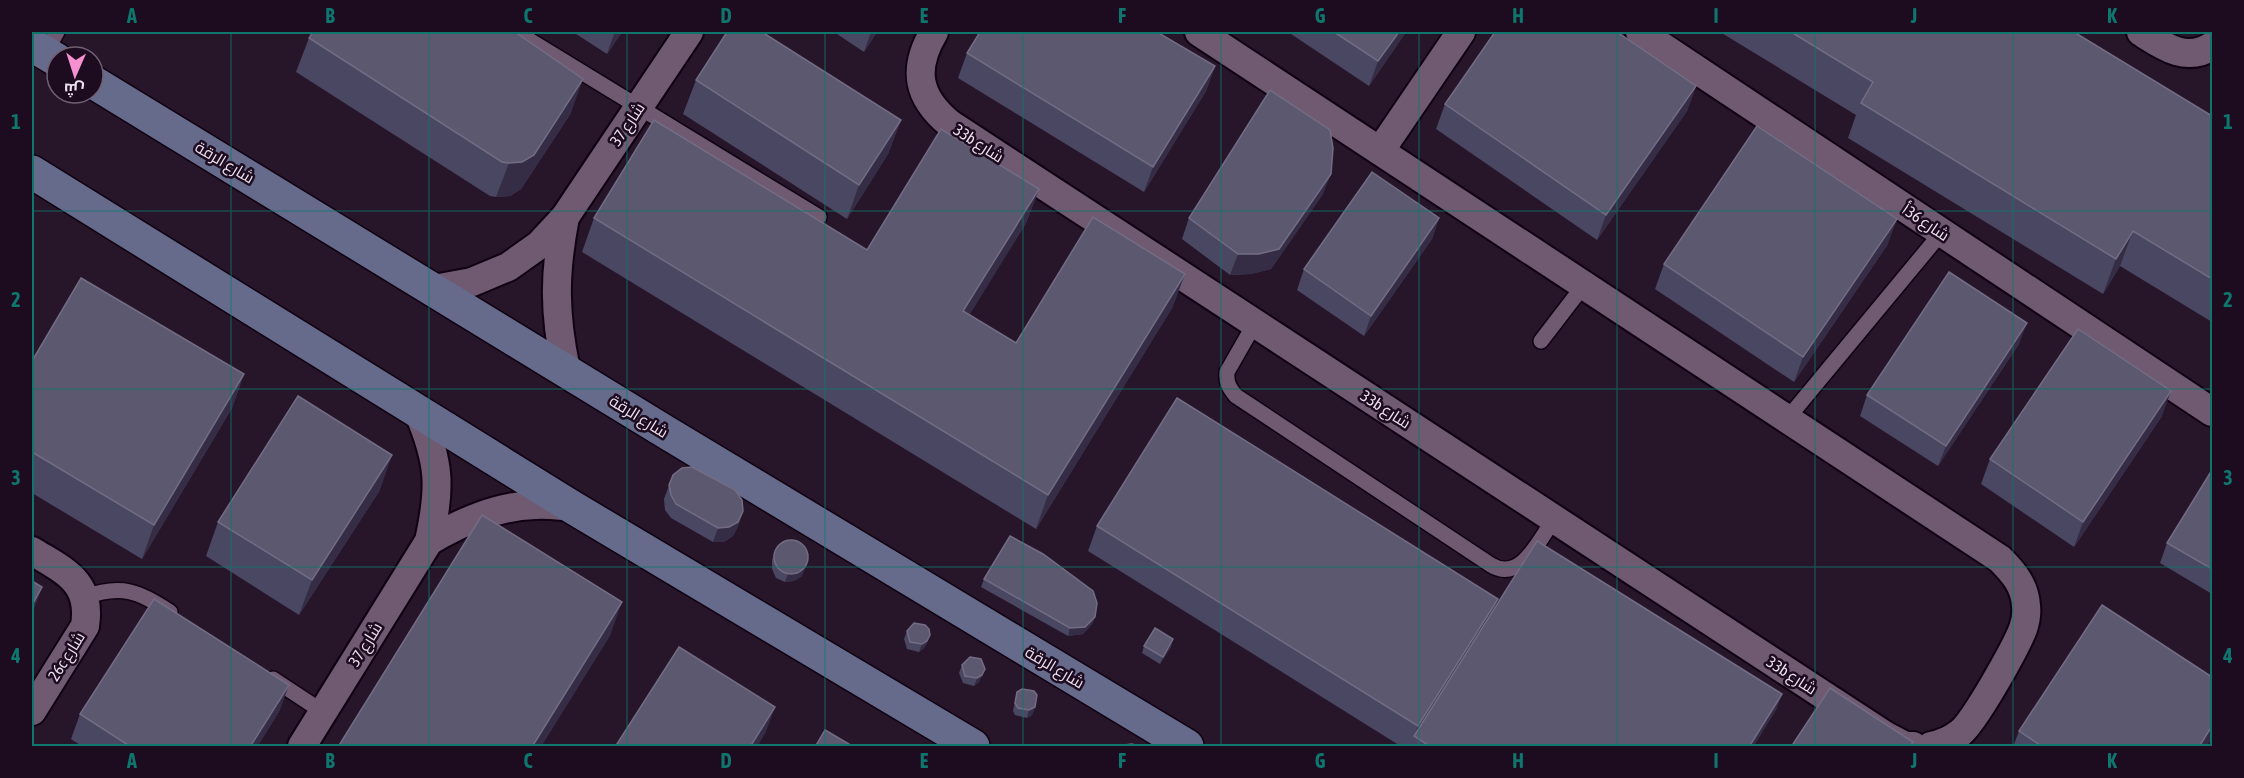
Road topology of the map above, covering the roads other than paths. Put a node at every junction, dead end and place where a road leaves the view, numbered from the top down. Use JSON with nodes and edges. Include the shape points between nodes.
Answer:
{"nodes":[{"id":1,"x":516,"y":32,"type":"edge"},
{"id":2,"x":688,"y":32,"type":"edge"},
{"id":3,"x":934,"y":32,"type":"edge"},
{"id":4,"x":1199,"y":32,"type":"edge"},
{"id":5,"x":1461,"y":32,"type":"edge"},
{"id":6,"x":1640,"y":32,"type":"edge"},
{"id":7,"x":2141,"y":32,"type":"edge"},
{"id":8,"x":2212,"y":46,"type":"edge"},
{"id":9,"x":105,"y":89,"type":"edge"},
{"id":10,"x":639,"y":107,"type":"junction"},
{"id":11,"x":1380,"y":151,"type":"junction"},
{"id":12,"x":32,"y":172,"type":"edge"},
{"id":13,"x":565,"y":217,"type":"junction"},
{"id":14,"x":819,"y":217,"type":"dead end"},
{"id":15,"x":1942,"y":232,"type":"junction"},
{"id":16,"x":1584,"y":285,"type":"junction"},
{"id":17,"x":434,"y":289,"type":"junction"},
{"id":18,"x":1256,"y":323,"type":"junction"},
{"id":19,"x":1541,"y":341,"type":"dead end"},
{"id":20,"x":566,"y":370,"type":"junction"},
{"id":21,"x":418,"y":411,"type":"junction"},
{"id":22,"x":2212,"y":412,"type":"edge"},
{"id":23,"x":1787,"y":419,"type":"junction"},
{"id":24,"x":572,"y":507,"type":"junction"},
{"id":25,"x":1554,"y":519,"type":"junction"},
{"id":26,"x":429,"y":541,"type":"junction"},
{"id":27,"x":32,"y":551,"type":"edge"},
{"id":28,"x":85,"y":597,"type":"junction"},
{"id":29,"x":186,"y":622,"type":"edge"},
{"id":30,"x":264,"y":673,"type":"edge"},
{"id":31,"x":32,"y":711,"type":"edge"},
{"id":32,"x":323,"y":712,"type":"junction"},
{"id":33,"x":302,"y":747,"type":"edge"},
{"id":34,"x":973,"y":747,"type":"edge"},
{"id":35,"x":1187,"y":747,"type":"edge"},
{"id":36,"x":1912,"y":747,"type":"edge"},
{"id":37,"x":1931,"y":747,"type":"edge"}],
"edges":[{"from":1,"to":10,"type":"lane"},
{"from":2,"to":10,"type":"street","name":"شارع 37"},
{"from":3,"to":18,"type":"street","name":"33b شارع","via":[[921,59],[920,78],[935,112]]},
{"from":4,"to":11,"type":"street"},
{"from":5,"to":11,"type":"street"},
{"from":6,"to":15,"type":"street","name":"شارع 36أ"},
{"from":7,"to":8,"type":"street","via":[[2173,51],[2189,54]]},
{"from":9,"to":17,"type":"street","name":"شارع الرقة"},
{"from":10,"to":13,"type":"street","name":"شارع 37"},
{"from":10,"to":14,"type":"lane"},
{"from":11,"to":16,"type":"street"},
{"from":12,"to":21,"type":"street"},
{"from":13,"to":17,"type":"street","name":"شارع 37","via":[[539,245],[508,267],[472,282]]},
{"from":13,"to":20,"type":"street","name":"شارع 37","via":[[555,293]]},
{"from":15,"to":22,"type":"street","name":"شارع 36أ"},
{"from":15,"to":23,"type":"lane"},
{"from":16,"to":19,"type":"lane"},
{"from":16,"to":23,"type":"street"},
{"from":17,"to":20,"type":"street","name":"شارع الرقة"},
{"from":18,"to":25,"type":"street","name":"33b شارع"},
{"from":18,"to":25,"type":"lane","via":[[1227,372],[1226,381],[1236,396],[1481,559],[1499,570],[1516,568]]},
{"from":20,"to":35,"type":"street","name":"شارع الرقة"},
{"from":21,"to":24,"type":"street"},
{"from":21,"to":26,"type":"street","name":"شارع 37","via":[[431,442],[437,475]]},
{"from":23,"to":37,"type":"street","via":[[2000,559],[2014,572],[2023,589],[2027,608],[2016,644],[1962,732]]},
{"from":24,"to":26,"type":"street","name":"شارع 37","via":[[535,505],[498,510],[461,523]]},
{"from":24,"to":34,"type":"street"},
{"from":25,"to":36,"type":"street","name":"33b شارع","via":[[1886,736]]},
{"from":26,"to":32,"type":"street","name":"شارع 37"},
{"from":27,"to":28,"type":"street","via":[[69,574]]},
{"from":28,"to":29,"type":"lane","via":[[100,592],[131,591],[146,596]]},
{"from":28,"to":31,"type":"street","name":"26c شارع","via":[[85,626]]},
{"from":30,"to":32,"type":"lane"},
{"from":32,"to":33,"type":"street","name":"شارع 37"}]}
